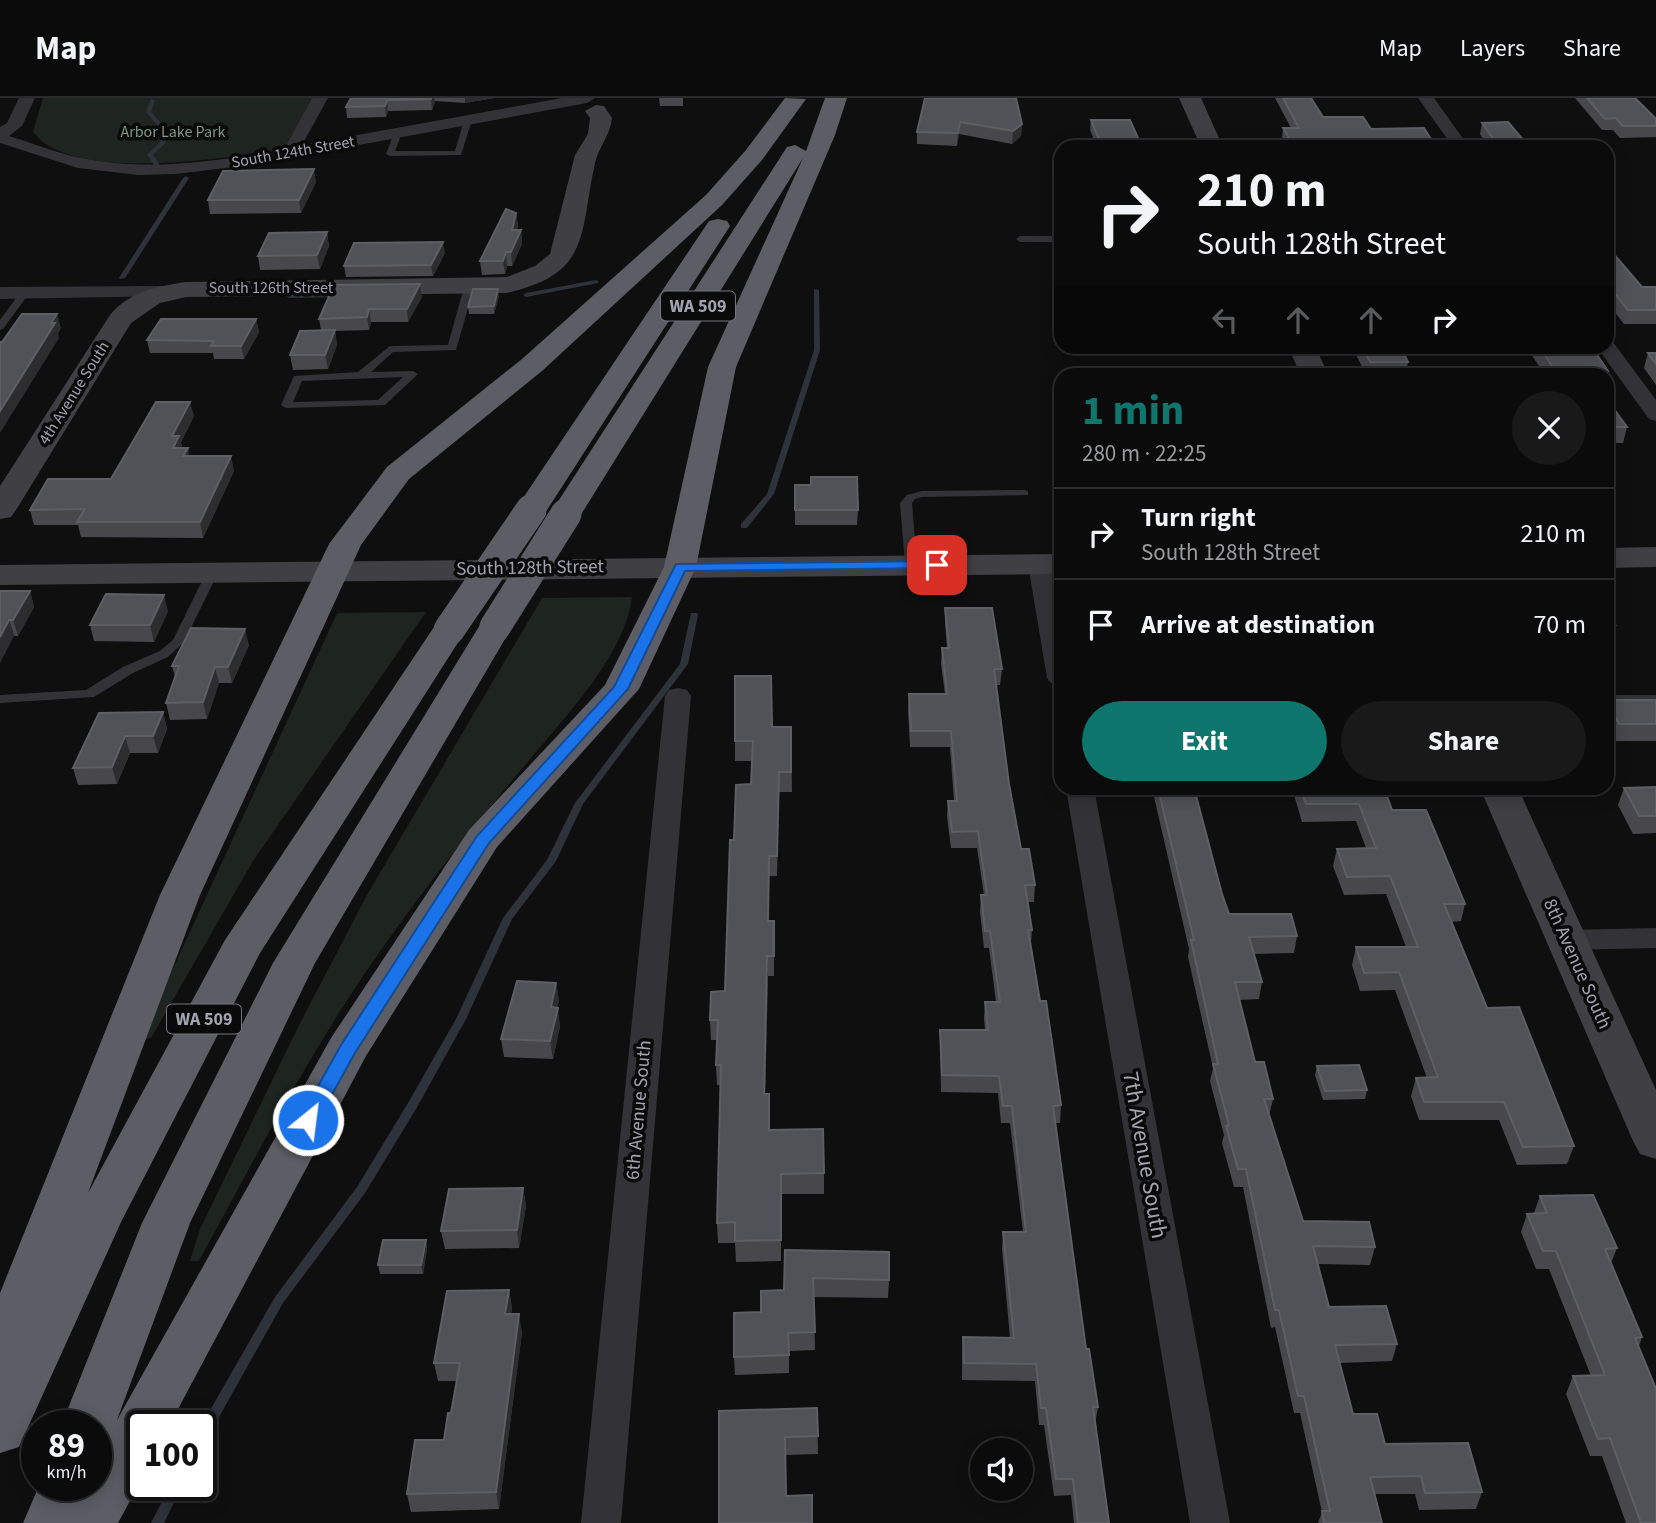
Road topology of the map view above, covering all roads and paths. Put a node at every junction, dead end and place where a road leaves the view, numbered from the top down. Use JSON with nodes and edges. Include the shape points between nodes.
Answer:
{"nodes":[{"id":1,"x":27,"y":98,"type":"edge"},
{"id":2,"x":320,"y":98,"type":"edge"},
{"id":3,"x":795,"y":98,"type":"edge"},
{"id":4,"x":829,"y":98,"type":"edge"},
{"id":5,"x":836,"y":98,"type":"edge"},
{"id":6,"x":1190,"y":98,"type":"edge"},
{"id":7,"x":1426,"y":98,"type":"edge"},
{"id":8,"x":595,"y":102,"type":"edge"},
{"id":9,"x":468,"y":120,"type":"junction"},
{"id":10,"x":398,"y":134,"type":"junction"},
{"id":11,"x":0,"y":136,"type":"edge"},
{"id":12,"x":1209,"y":140,"type":"edge"},
{"id":13,"x":1456,"y":140,"type":"edge"},
{"id":14,"x":290,"y":153,"type":"junction"},
{"id":15,"x":1020,"y":239,"type":"dead end"},
{"id":16,"x":1054,"y":239,"type":"edge"},
{"id":17,"x":469,"y":286,"type":"junction"},
{"id":18,"x":26,"y":292,"type":"junction"},
{"id":19,"x":163,"y":292,"type":"junction"},
{"id":20,"x":0,"y":293,"type":"edge"},
{"id":21,"x":0,"y":327,"type":"edge"},
{"id":22,"x":1612,"y":354,"type":"edge"},
{"id":23,"x":361,"y":375,"type":"junction"},
{"id":24,"x":1656,"y":415,"type":"edge"},
{"id":25,"x":1024,"y":493,"type":"dead end"},
{"id":26,"x":0,"y":510,"type":"edge"},
{"id":27,"x":1656,"y":557,"type":"edge"},
{"id":28,"x":1614,"y":558,"type":"edge"},
{"id":29,"x":1050,"y":564,"type":"edge"},
{"id":30,"x":911,"y":565,"type":"junction"},
{"id":31,"x":680,"y":567,"type":"junction"},
{"id":32,"x":331,"y":570,"type":"junction"},
{"id":33,"x":212,"y":573,"type":"junction"},
{"id":34,"x":0,"y":575,"type":"edge"},
{"id":35,"x":1054,"y":609,"type":"edge"},
{"id":36,"x":678,"y":696,"type":"dead end"},
{"id":37,"x":1656,"y":698,"type":"edge"},
{"id":38,"x":0,"y":699,"type":"edge"},
{"id":39,"x":1614,"y":699,"type":"edge"},
{"id":40,"x":1081,"y":795,"type":"edge"},
{"id":41,"x":1502,"y":795,"type":"edge"},
{"id":42,"x":1656,"y":938,"type":"edge"},
{"id":43,"x":1566,"y":940,"type":"junction"},
{"id":44,"x":1656,"y":1141,"type":"edge"},
{"id":45,"x":0,"y":1358,"type":"edge"},
{"id":46,"x":94,"y":1410,"type":"edge"},
{"id":47,"x":0,"y":1430,"type":"edge"},
{"id":48,"x":59,"y":1501,"type":"edge"},
{"id":49,"x":51,"y":1523,"type":"edge"},
{"id":50,"x":89,"y":1523,"type":"edge"},
{"id":51,"x":601,"y":1523,"type":"edge"},
{"id":52,"x":1210,"y":1523,"type":"edge"}],
"edges":[{"from":1,"to":11,"type":"street","via":[[15,126]]},
{"from":2,"to":14,"type":"street"},
{"from":3,"to":32,"type":"highway","via":[[714,200],[532,365],[398,473]]},
{"from":3,"to":47,"type":"highway","number":"WA 509","bridge":true,"via":[[720,222],[240,950],[98,1220]]},
{"from":4,"to":46,"type":"highway","number":"WA 509","bridge":true,"via":[[495,627],[294,963],[166,1223]]},
{"from":5,"to":31,"type":"highway","via":[[722,367]]},
{"from":6,"to":12,"type":"street"},
{"from":7,"to":13,"type":"street"},
{"from":8,"to":9,"type":"street","name":"South 124th Street"},
{"from":8,"to":17,"type":"street","name":"South 126th Street","via":[[600,134],[586,155],[562,256],[540,275],[507,285]]},
{"from":9,"to":10,"type":"street","name":"South 124th Street"},
{"from":9,"to":10,"type":"lane","via":[[457,153],[390,154]]},
{"from":10,"to":14,"type":"street","name":"South 124th Street"},
{"from":11,"to":14,"type":"street","name":"South 124th Street","via":[[78,163],[138,170],[218,166]]},
{"from":15,"to":16,"type":"lane"},
{"from":17,"to":19,"type":"street","name":"South 126th Street"},
{"from":17,"to":23,"type":"lane","via":[[452,348],[390,349]]},
{"from":18,"to":19,"type":"street","name":"South 126th Street"},
{"from":18,"to":20,"type":"street","name":"South 126th Street"},
{"from":18,"to":21,"type":"lane"},
{"from":19,"to":26,"type":"street","name":"4th Avenue South","via":[[132,306],[121,318]]},
{"from":22,"to":24,"type":"street"},
{"from":23,"to":23,"type":"lane","via":[[412,374],[381,403],[286,405],[298,378]]},
{"from":25,"to":30,"type":"lane","via":[[911,497],[906,503]]},
{"from":27,"to":28,"type":"street"},
{"from":29,"to":30,"type":"street","name":"South 128th Street"},
{"from":29,"to":35,"type":"street"},
{"from":30,"to":31,"type":"street","name":"South 128th Street"},
{"from":31,"to":32,"type":"street","name":"South 128th Street"},
{"from":31,"to":50,"type":"highway","via":[[621,689],[483,839],[347,1049]]},
{"from":32,"to":33,"type":"street","name":"South 128th Street"},
{"from":32,"to":45,"type":"highway","via":[[180,895]]},
{"from":33,"to":34,"type":"street","name":"South 128th Street"},
{"from":33,"to":38,"type":"lane","via":[[178,642],[164,653],[89,694]]},
{"from":36,"to":51,"type":"street","name":"6th Avenue South"},
{"from":37,"to":39,"type":"lane"},
{"from":40,"to":52,"type":"street","name":"7th Avenue South"},
{"from":41,"to":43,"type":"street","name":"8th Avenue South"},
{"from":42,"to":43,"type":"street"},
{"from":43,"to":44,"type":"street","name":"8th Avenue South"},
{"from":48,"to":49,"type":"highway"}]}
